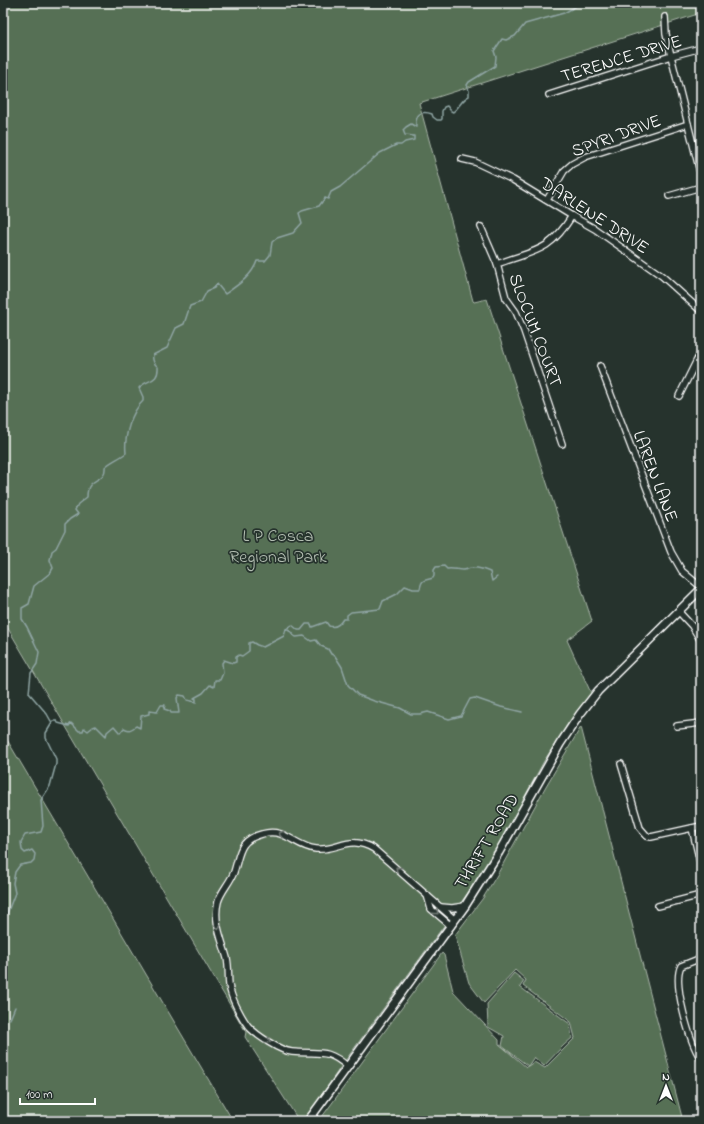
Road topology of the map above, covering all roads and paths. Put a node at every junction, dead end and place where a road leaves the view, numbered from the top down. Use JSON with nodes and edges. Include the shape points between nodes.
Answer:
{"nodes":[{"id":1,"x":665,"y":17,"type":"dead end"},
{"id":2,"x":701,"y":48,"type":"edge"},
{"id":3,"x":671,"y":56,"type":"junction"},
{"id":4,"x":549,"y":95,"type":"dead end"},
{"id":5,"x":688,"y":124,"type":"junction"},
{"id":6,"x":462,"y":159,"type":"dead end"},
{"id":7,"x":701,"y":176,"type":"edge"},
{"id":8,"x":701,"y":187,"type":"edge"},
{"id":9,"x":669,"y":196,"type":"dead end"},
{"id":10,"x":547,"y":200,"type":"junction"},
{"id":11,"x":572,"y":216,"type":"junction"},
{"id":12,"x":481,"y":227,"type":"dead end"},
{"id":13,"x":497,"y":264,"type":"junction"},
{"id":14,"x":701,"y":311,"type":"edge"},
{"id":15,"x":701,"y":352,"type":"edge"},
{"id":16,"x":600,"y":366,"type":"dead end"},
{"id":17,"x":679,"y":396,"type":"dead end"},
{"id":18,"x":562,"y":444,"type":"dead end"},
{"id":19,"x":701,"y":588,"type":"edge"},
{"id":20,"x":679,"y":612,"type":"junction"},
{"id":21,"x":701,"y":641,"type":"edge"},
{"id":22,"x":701,"y":723,"type":"edge"},
{"id":23,"x":677,"y":726,"type":"dead end"},
{"id":24,"x":621,"y":764,"type":"dead end"},
{"id":25,"x":701,"y":826,"type":"edge"},
{"id":26,"x":692,"y":828,"type":"junction"},
{"id":27,"x":701,"y":866,"type":"edge"},
{"id":28,"x":701,"y":894,"type":"edge"},
{"id":29,"x":427,"y":895,"type":"junction"},
{"id":30,"x":465,"y":906,"type":"junction"},
{"id":31,"x":658,"y":906,"type":"dead end"},
{"id":32,"x":440,"y":907,"type":"junction"},
{"id":33,"x":453,"y":923,"type":"junction"},
{"id":34,"x":701,"y":958,"type":"edge"},
{"id":35,"x":701,"y":1059,"type":"edge"},
{"id":36,"x":348,"y":1067,"type":"junction"},
{"id":37,"x":308,"y":1121,"type":"edge"}],
"edges":[{"from":1,"to":3,"type":"street"},
{"from":2,"to":3,"type":"street","name":"TERENCE DRIVE"},
{"from":3,"to":4,"type":"street","name":"TERENCE DRIVE"},
{"from":3,"to":5,"type":"street"},
{"from":5,"to":7,"type":"street"},
{"from":5,"to":10,"type":"street","name":"SPYRI DRIVE","via":[[586,157],[572,164],[564,171]]},
{"from":6,"to":10,"type":"street","name":"DARLENE DRIVE","via":[[498,172]]},
{"from":8,"to":9,"type":"street"},
{"from":10,"to":11,"type":"street","name":"DARLENE DRIVE"},
{"from":11,"to":13,"type":"street","via":[[561,232],[545,247]]},
{"from":11,"to":14,"type":"street","name":"DARLENE DRIVE","via":[[662,276]]},
{"from":12,"to":13,"type":"street","name":"SLOCUM COURT"},
{"from":13,"to":18,"type":"street","name":"SLOCUM COURT","via":[[506,298],[516,312],[524,331]]},
{"from":15,"to":17,"type":"street"},
{"from":16,"to":19,"type":"street","name":"LAREN LANE","via":[[671,552],[682,570]]},
{"from":19,"to":20,"type":"street","name":"THRIFT ROAD"},
{"from":20,"to":21,"type":"street"},
{"from":20,"to":30,"type":"street","name":"THRIFT ROAD","via":[[598,691],[580,714]]},
{"from":22,"to":23,"type":"street"},
{"from":24,"to":26,"type":"street","via":[[638,823],[644,834],[651,837]]},
{"from":25,"to":26,"type":"street"},
{"from":26,"to":27,"type":"street"},
{"from":28,"to":31,"type":"street"},
{"from":29,"to":32,"type":"street"},
{"from":29,"to":33,"type":"street","one_way":true,"via":[[431,909]]},
{"from":29,"to":36,"type":"street","one_way":true,"via":[[374,849],[360,842],[315,849],[304,846],[284,834],[270,832],[252,838],[241,847],[233,876],[223,891],[217,908],[218,931],[227,959],[232,997],[248,1026],[281,1049],[290,1052],[324,1053]]},
{"from":30,"to":32,"type":"street"},
{"from":30,"to":33,"type":"street","name":"THRIFT ROAD"},
{"from":32,"to":33,"type":"street"},
{"from":33,"to":36,"type":"street","name":"THRIFT ROAD"},
{"from":34,"to":35,"type":"street","via":[[681,966],[678,973],[689,1031],[694,1048]]},
{"from":36,"to":37,"type":"street","name":"THRIFT ROAD"}]}
